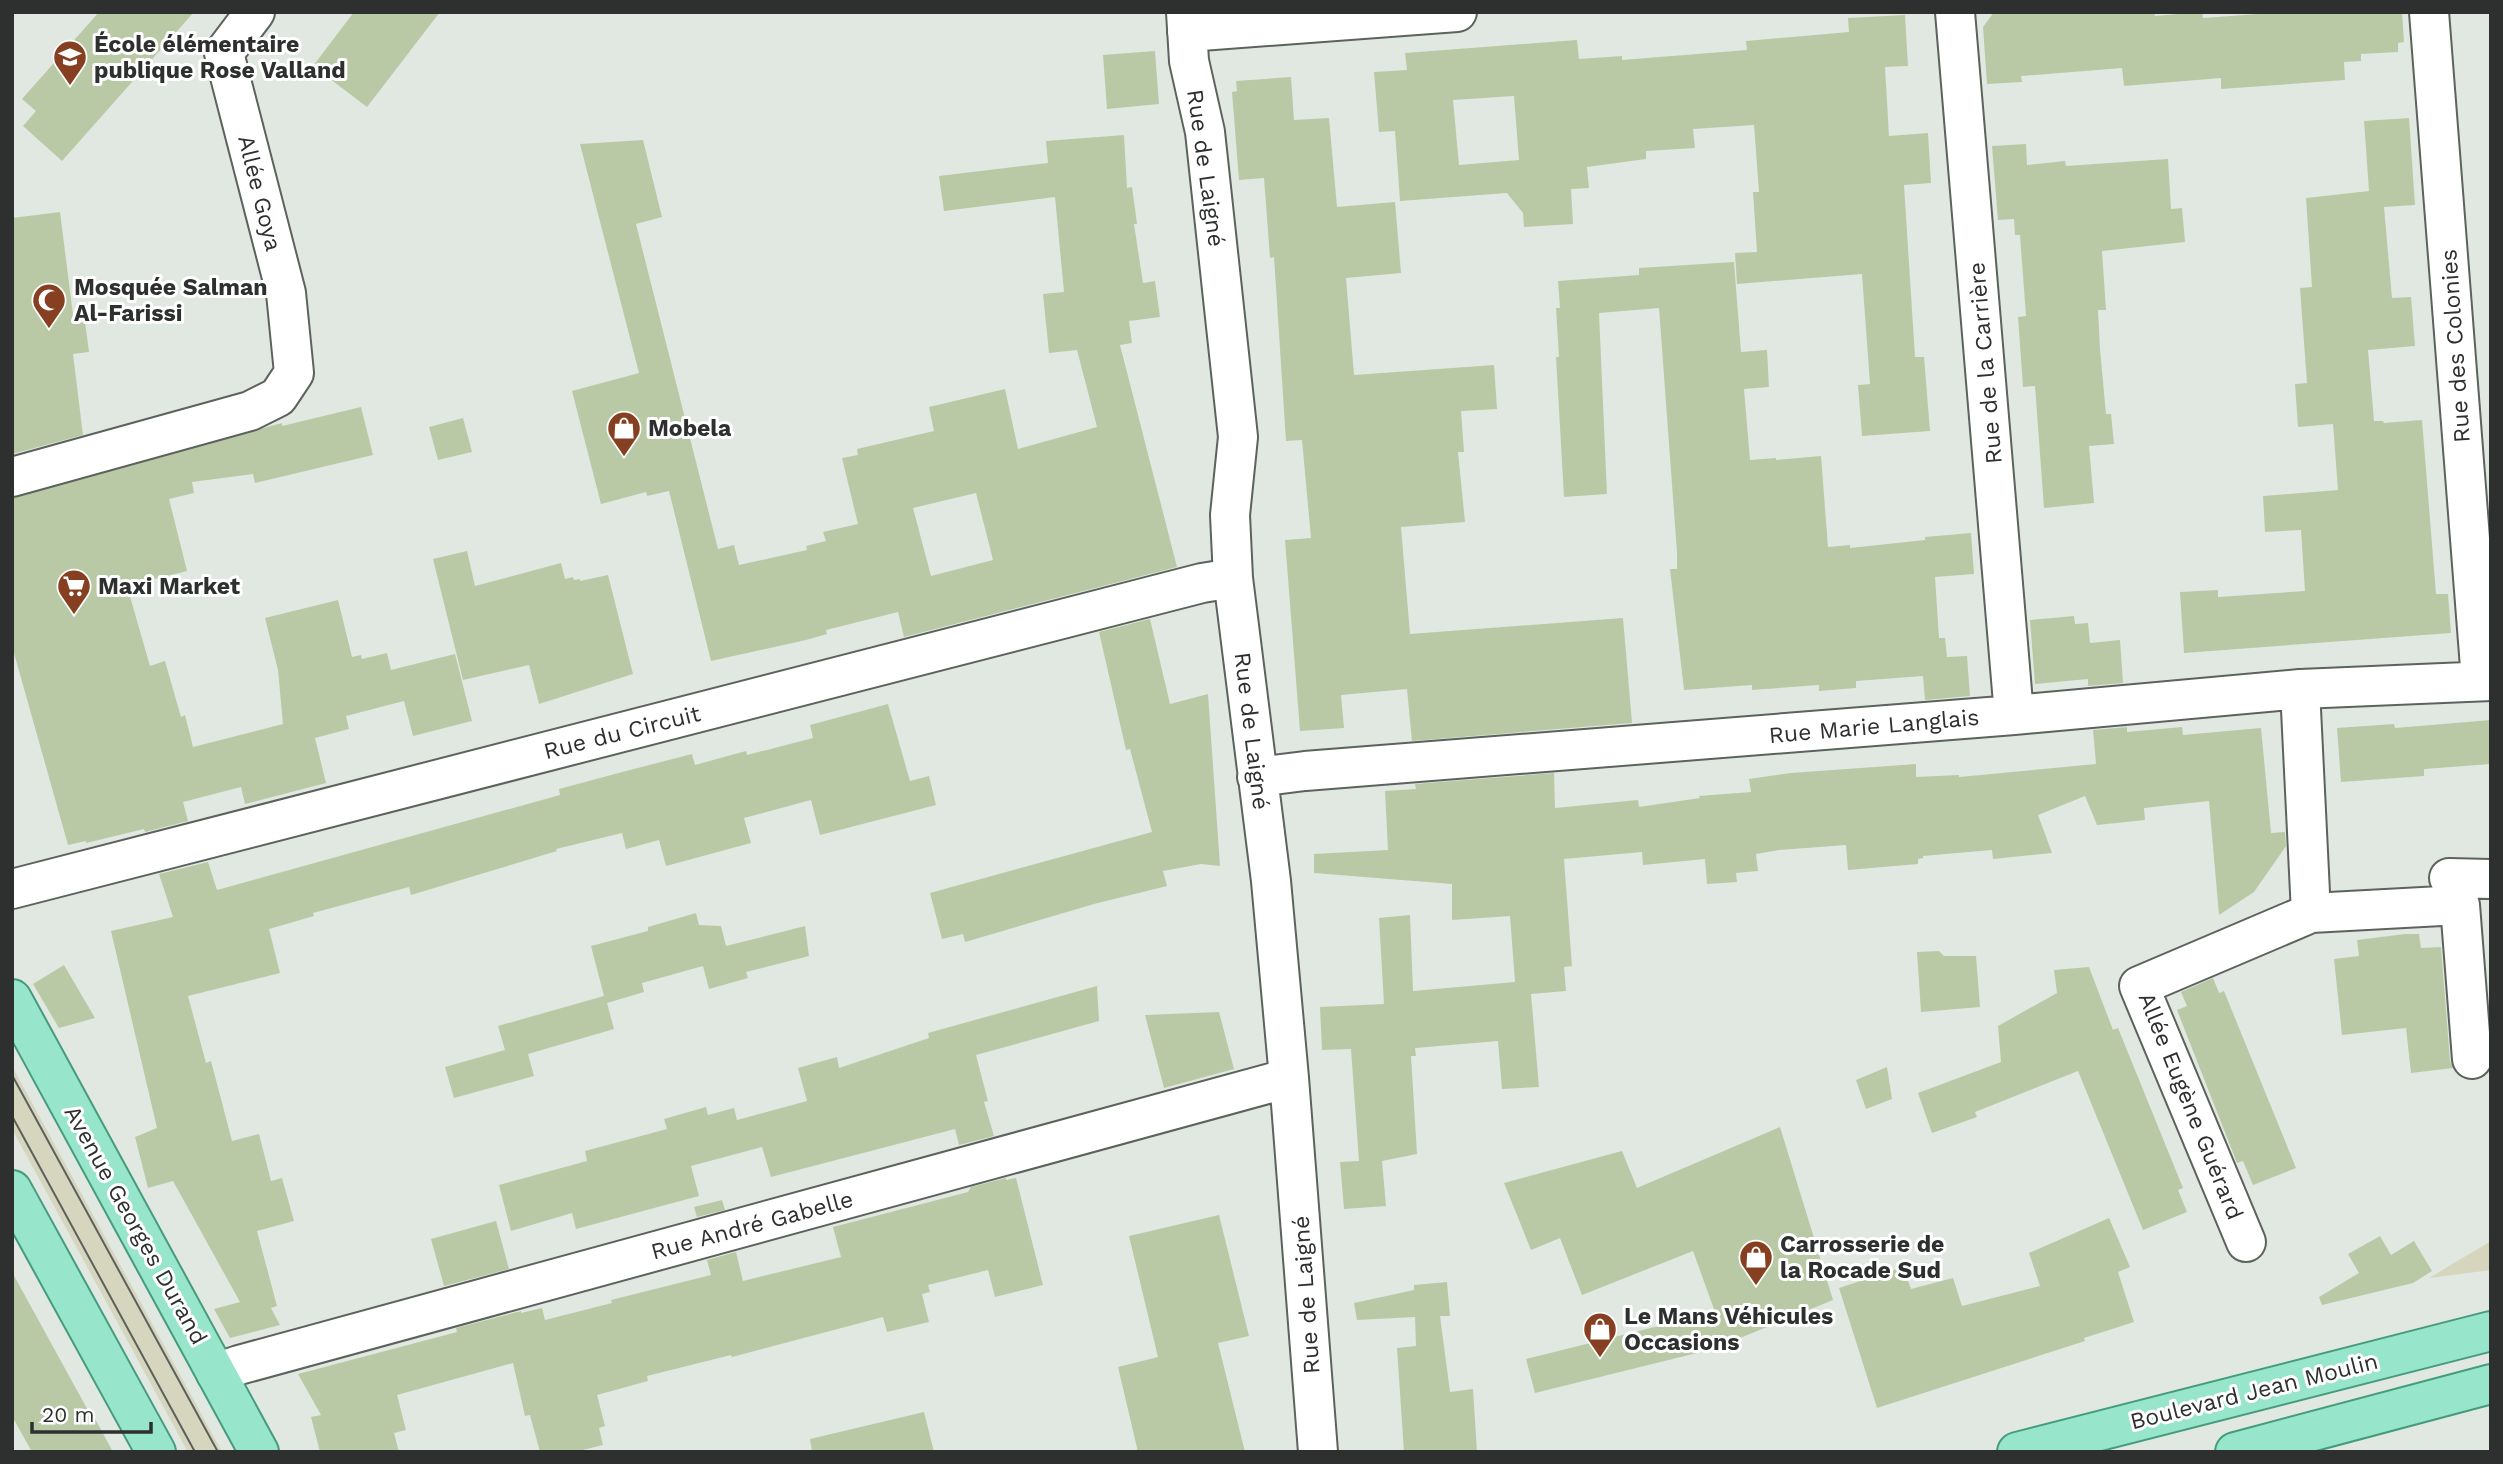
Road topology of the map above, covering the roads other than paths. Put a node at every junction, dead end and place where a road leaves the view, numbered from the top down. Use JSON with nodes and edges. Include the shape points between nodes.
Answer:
{"nodes":[{"id":1,"x":255,"y":12,"type":"edge"},
{"id":2,"x":1457,"y":12,"type":"edge"},
{"id":3,"x":1955,"y":12,"type":"edge"},
{"id":4,"x":2429,"y":12,"type":"edge"},
{"id":5,"x":1187,"y":22,"type":"edge"},
{"id":6,"x":12,"y":477,"type":"edge"},
{"id":7,"x":1233,"y":578,"type":"junction"},
{"id":8,"x":2486,"y":680,"type":"edge"},
{"id":9,"x":2300,"y":689,"type":"junction"},
{"id":10,"x":2014,"y":715,"type":"junction"},
{"id":11,"x":1257,"y":777,"type":"junction"},
{"id":12,"x":2449,"y":878,"type":"dead end"},
{"id":13,"x":2491,"y":879,"type":"edge"},
{"id":14,"x":12,"y":889,"type":"edge"},
{"id":15,"x":2311,"y":913,"type":"junction"},
{"id":16,"x":12,"y":999,"type":"edge"},
{"id":17,"x":2472,"y":1059,"type":"dead end"},
{"id":18,"x":1289,"y":1078,"type":"junction"},
{"id":19,"x":12,"y":1191,"type":"edge"},
{"id":20,"x":2246,"y":1242,"type":"dead end"},
{"id":21,"x":2491,"y":1331,"type":"edge"},
{"id":22,"x":216,"y":1373,"type":"junction"},
{"id":23,"x":2491,"y":1384,"type":"edge"},
{"id":24,"x":156,"y":1452,"type":"edge"},
{"id":25,"x":259,"y":1452,"type":"edge"},
{"id":26,"x":1318,"y":1452,"type":"edge"},
{"id":27,"x":2017,"y":1452,"type":"edge"},
{"id":28,"x":2235,"y":1452,"type":"edge"}],
"edges":[{"from":1,"to":6,"type":"street","name":"Allée Goya","via":[[224,53],[286,293],[294,373],[278,397],[250,411]]},
{"from":2,"to":5,"type":"street"},
{"from":3,"to":10,"type":"street","name":"Rue de la Carrière"},
{"from":4,"to":8,"type":"street","name":"Rue des Colonies"},
{"from":5,"to":7,"type":"street","name":"Rue de Laigné","via":[[1189,61],[1205,132],[1238,437],[1230,515]]},
{"from":7,"to":11,"type":"street","name":"Rue de Laigné"},
{"from":7,"to":14,"type":"street","name":"Rue du Circuit"},
{"from":8,"to":9,"type":"street","name":"Rue Marie Langlais"},
{"from":9,"to":10,"type":"street","name":"Rue Marie Langlais"},
{"from":9,"to":15,"type":"street"},
{"from":10,"to":11,"type":"street","name":"Rue Marie Langlais"},
{"from":11,"to":18,"type":"street","name":"Rue de Laigné"},
{"from":12,"to":13,"type":"street"},
{"from":15,"to":17,"type":"street","name":"Allée Eugène Guérard","via":[[2460,905]]},
{"from":15,"to":20,"type":"street","name":"Allée Eugène Guérard","via":[[2140,986]]},
{"from":16,"to":22,"type":"main road","name":"Avenue Georges Durand"},
{"from":18,"to":22,"type":"street","name":"Rue André Gabelle"},
{"from":18,"to":26,"type":"street","name":"Rue de Laigné"},
{"from":19,"to":24,"type":"main road"},
{"from":21,"to":27,"type":"main road","name":"Boulevard Jean Moulin"},
{"from":22,"to":25,"type":"main road","name":"Avenue Georges Durand"},
{"from":23,"to":28,"type":"main road"}]}
